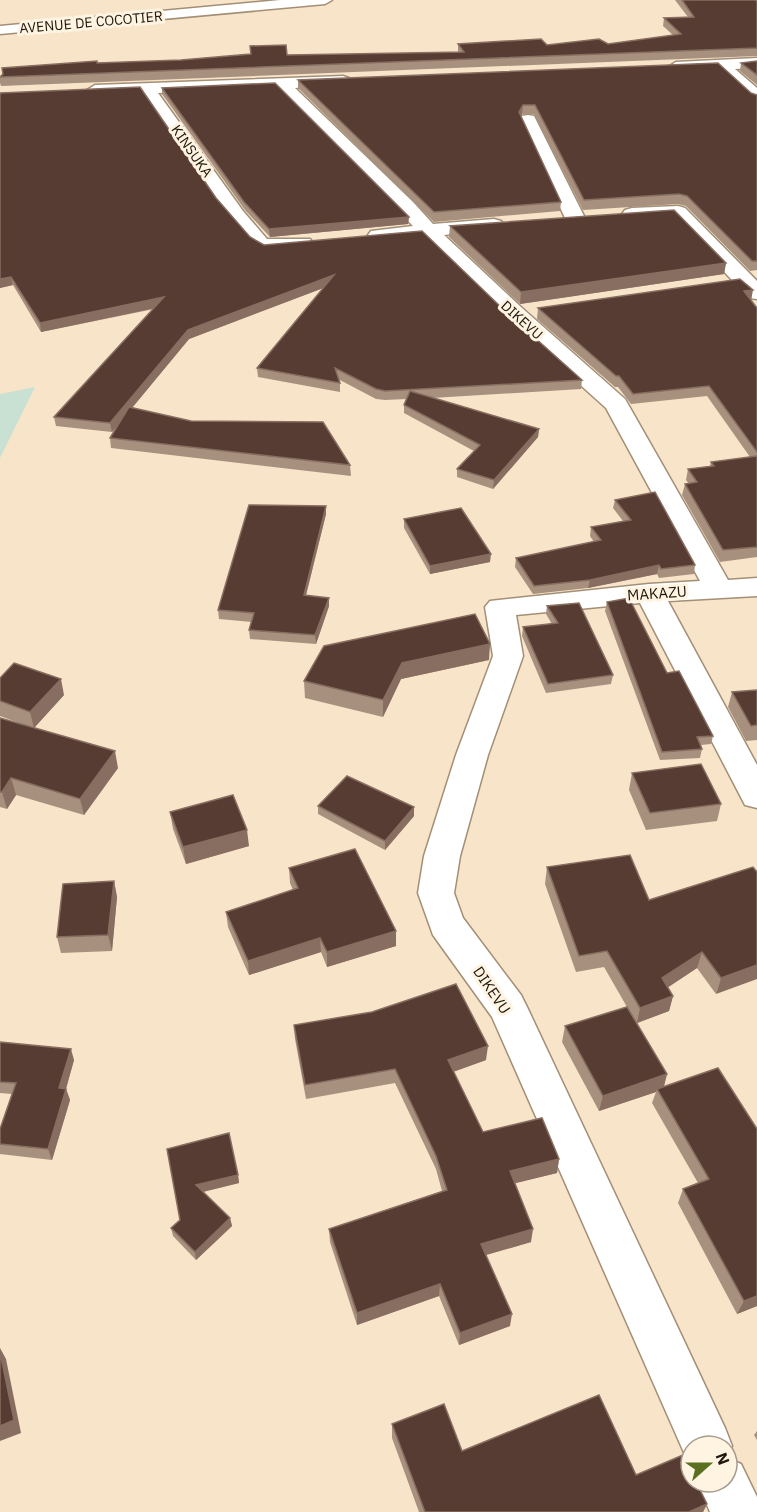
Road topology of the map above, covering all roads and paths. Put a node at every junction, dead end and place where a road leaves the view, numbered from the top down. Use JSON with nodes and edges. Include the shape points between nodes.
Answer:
{"nodes":[{"id":1,"x":325,"y":0,"type":"edge"},
{"id":2,"x":0,"y":30,"type":"edge"},
{"id":3,"x":757,"y":63,"type":"edge"},
{"id":4,"x":721,"y":65,"type":"junction"},
{"id":5,"x":662,"y":68,"type":"edge"},
{"id":6,"x":365,"y":80,"type":"edge"},
{"id":7,"x":282,"y":84,"type":"junction"},
{"id":8,"x":147,"y":88,"type":"junction"},
{"id":9,"x":79,"y":90,"type":"edge"},
{"id":10,"x":757,"y":97,"type":"edge"},
{"id":11,"x":528,"y":120,"type":"edge"},
{"id":12,"x":574,"y":218,"type":"junction"},
{"id":13,"x":552,"y":220,"type":"edge"},
{"id":14,"x":518,"y":223,"type":"edge"},
{"id":15,"x":428,"y":231,"type":"junction"},
{"id":16,"x":356,"y":238,"type":"edge"},
{"id":17,"x":320,"y":241,"type":"edge"},
{"id":18,"x":722,"y":282,"type":"edge"},
{"id":19,"x":753,"y":283,"type":"edge"},
{"id":20,"x":537,"y":310,"type":"edge"},
{"id":21,"x":514,"y":313,"type":"junction"},
{"id":22,"x":757,"y":587,"type":"edge"},
{"id":23,"x":719,"y":590,"type":"junction"},
{"id":24,"x":649,"y":594,"type":"junction"},
{"id":25,"x":557,"y":602,"type":"joint"},
{"id":26,"x":757,"y":796,"type":"edge"},
{"id":27,"x":702,"y":1434,"type":"edge"},
{"id":28,"x":729,"y":1494,"type":"edge"},
{"id":29,"x":737,"y":1512,"type":"edge"}],
"edges":[{"from":1,"to":2,"type":"street","name":"AVENUE DE COCOTIER"},
{"from":3,"to":4,"type":"street"},
{"from":4,"to":5,"type":"street"},
{"from":4,"to":10,"type":"street"},
{"from":6,"to":7,"type":"street"},
{"from":7,"to":8,"type":"street"},
{"from":7,"to":15,"type":"street","name":"DIKEVU"},
{"from":8,"to":9,"type":"street"},
{"from":8,"to":17,"type":"street","name":"KINSUKA","via":[[236,215],[264,245]]},
{"from":11,"to":12,"type":"street"},
{"from":12,"to":13,"type":"street"},
{"from":12,"to":19,"type":"street","via":[[678,212]]},
{"from":14,"to":15,"type":"street"},
{"from":15,"to":16,"type":"street"},
{"from":15,"to":21,"type":"street","name":"DIKEVU"},
{"from":18,"to":19,"type":"street"},
{"from":20,"to":21,"type":"street"},
{"from":21,"to":23,"type":"street","name":"DIKEVU","via":[[616,404]]},
{"from":22,"to":23,"type":"street","name":"MAKAZU"},
{"from":23,"to":24,"type":"street","name":"MAKAZU"},
{"from":24,"to":25,"type":"street","name":"MAKAZU"},
{"from":24,"to":26,"type":"street"},
{"from":25,"to":27,"type":"street","name":"DIKEVU","via":[[500,607],[508,656],[448,833],[436,893],[446,924],[507,1007]]},
{"from":28,"to":29,"type":"street"}]}
